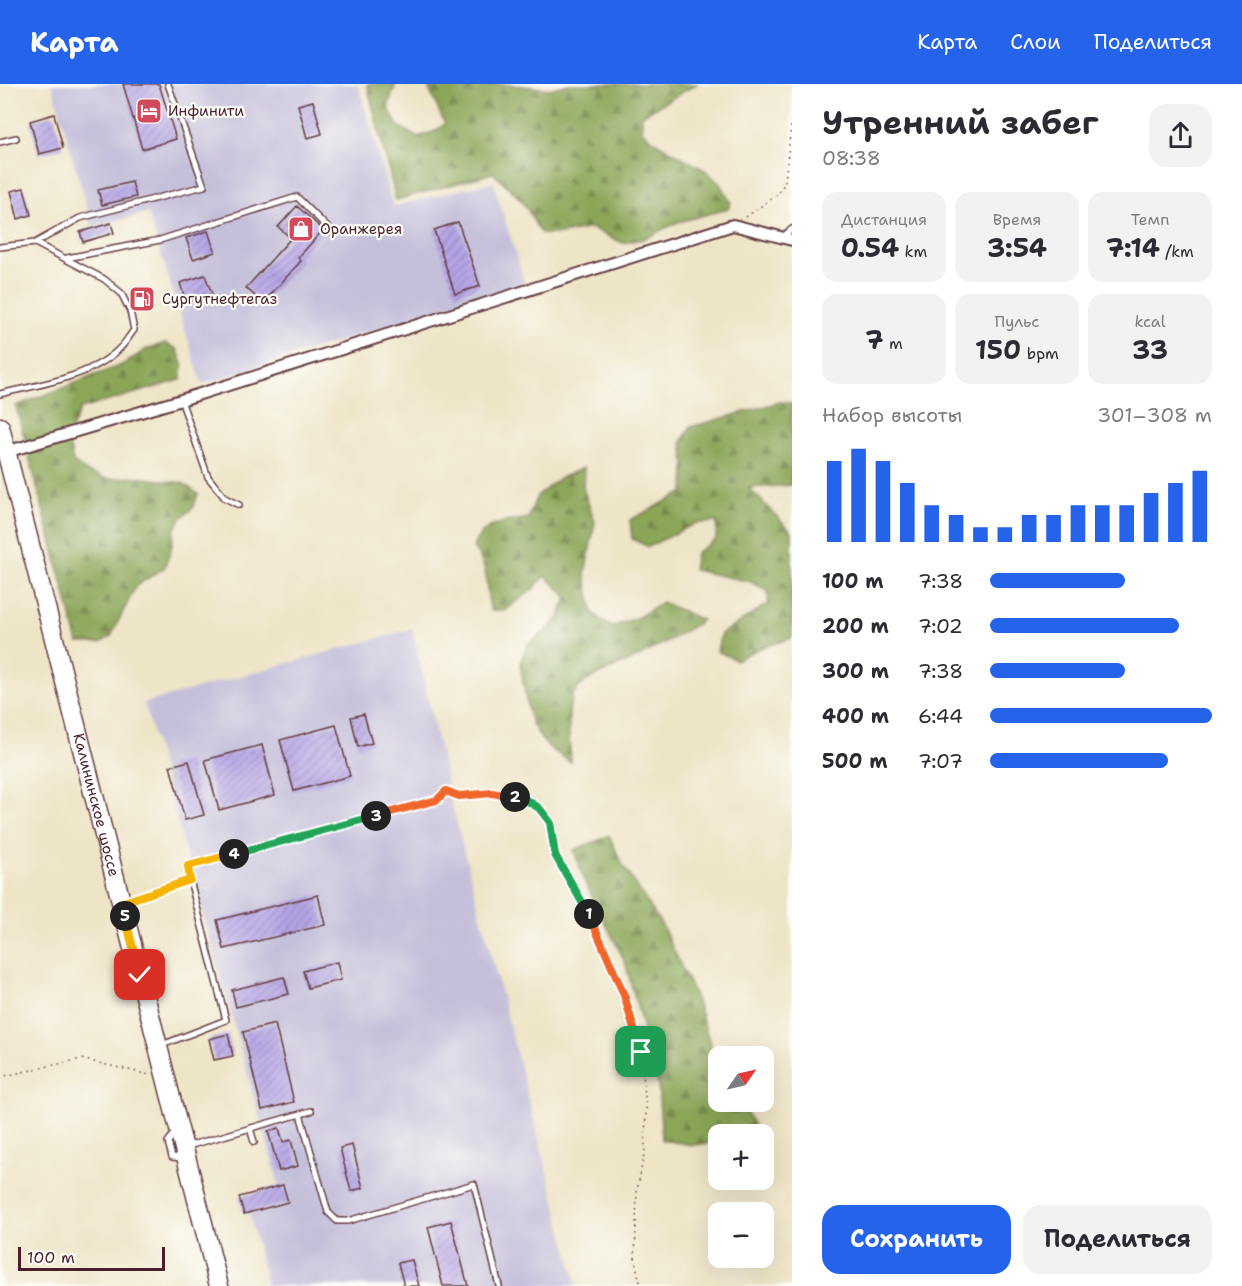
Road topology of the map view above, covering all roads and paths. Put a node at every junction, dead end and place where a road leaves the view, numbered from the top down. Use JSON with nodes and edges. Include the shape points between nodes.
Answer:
{"nodes":[{"id":1,"x":168,"y":84,"type":"edge"},
{"id":2,"x":792,"y":115,"type":"edge"},
{"id":3,"x":16,"y":138,"type":"dead end"},
{"id":4,"x":0,"y":142,"type":"edge"},
{"id":5,"x":733,"y":225,"type":"junction"},
{"id":6,"x":332,"y":232,"type":"dead end"},
{"id":7,"x":789,"y":235,"type":"edge"},
{"id":8,"x":35,"y":243,"type":"junction"},
{"id":9,"x":0,"y":248,"type":"edge"},
{"id":10,"x":67,"y":258,"type":"junction"},
{"id":11,"x":0,"y":394,"type":"edge"},
{"id":12,"x":181,"y":400,"type":"junction"},
{"id":13,"x":0,"y":427,"type":"edge"},
{"id":14,"x":6,"y":452,"type":"junction"},
{"id":15,"x":239,"y":506,"type":"dead end"},
{"id":16,"x":446,"y":791,"type":"joint"},
{"id":17,"x":190,"y":880,"type":"junction"},
{"id":18,"x":121,"y":903,"type":"junction"},
{"id":19,"x":158,"y":1047,"type":"junction"},
{"id":20,"x":0,"y":1077,"type":"edge"},
{"id":21,"x":166,"y":1078,"type":"junction"},
{"id":22,"x":311,"y":1111,"type":"dead end"},
{"id":23,"x":300,"y":1114,"type":"junction"},
{"id":24,"x":250,"y":1128,"type":"junction"},
{"id":25,"x":254,"y":1142,"type":"dead end"},
{"id":26,"x":185,"y":1153,"type":"junction"},
{"id":27,"x":219,"y":1286,"type":"edge"},
{"id":28,"x":499,"y":1286,"type":"edge"},
{"id":29,"x":640,"y":1286,"type":"edge"}],
"edges":[{"from":1,"to":8,"type":"lane","via":[[204,186],[80,218]]},
{"from":2,"to":5,"type":"path","via":[[785,183],[778,194]]},
{"from":3,"to":4,"type":"lane"},
{"from":5,"to":7,"type":"street"},
{"from":5,"to":12,"type":"street"},
{"from":6,"to":10,"type":"lane","via":[[297,197],[160,240]]},
{"from":8,"to":9,"type":"lane"},
{"from":8,"to":10,"type":"lane"},
{"from":10,"to":11,"type":"lane","via":[[121,293],[134,330],[119,349],[100,363],[76,374]]},
{"from":12,"to":14,"type":"street"},
{"from":12,"to":15,"type":"lane","via":[[208,477],[225,498]]},
{"from":13,"to":14,"type":"main road","name":"Калининское шоссе"},
{"from":14,"to":18,"type":"main road","name":"Калининское шоссе"},
{"from":16,"to":17,"type":"lane","via":[[437,800],[188,866]]},
{"from":16,"to":29,"type":"path","via":[[459,796],[492,793],[523,798],[539,808],[550,822],[555,855],[588,912],[624,995],[641,1052],[646,1107],[645,1149],[637,1191],[635,1260]]},
{"from":17,"to":18,"type":"lane"},
{"from":17,"to":19,"type":"lane","via":[[226,1020]]},
{"from":18,"to":19,"type":"main road","name":"Калининское шоссе"},
{"from":19,"to":21,"type":"main road","name":"Калининское шоссе"},
{"from":20,"to":21,"type":"path","via":[[81,1059]]},
{"from":21,"to":26,"type":"main road","name":"Калининское шоссе"},
{"from":22,"to":23,"type":"lane"},
{"from":23,"to":24,"type":"lane"},
{"from":23,"to":28,"type":"lane","via":[[328,1212],[337,1221],[474,1184]]},
{"from":24,"to":25,"type":"lane"},
{"from":24,"to":26,"type":"lane"},
{"from":26,"to":27,"type":"main road","name":"Калининское шоссе"}]}
